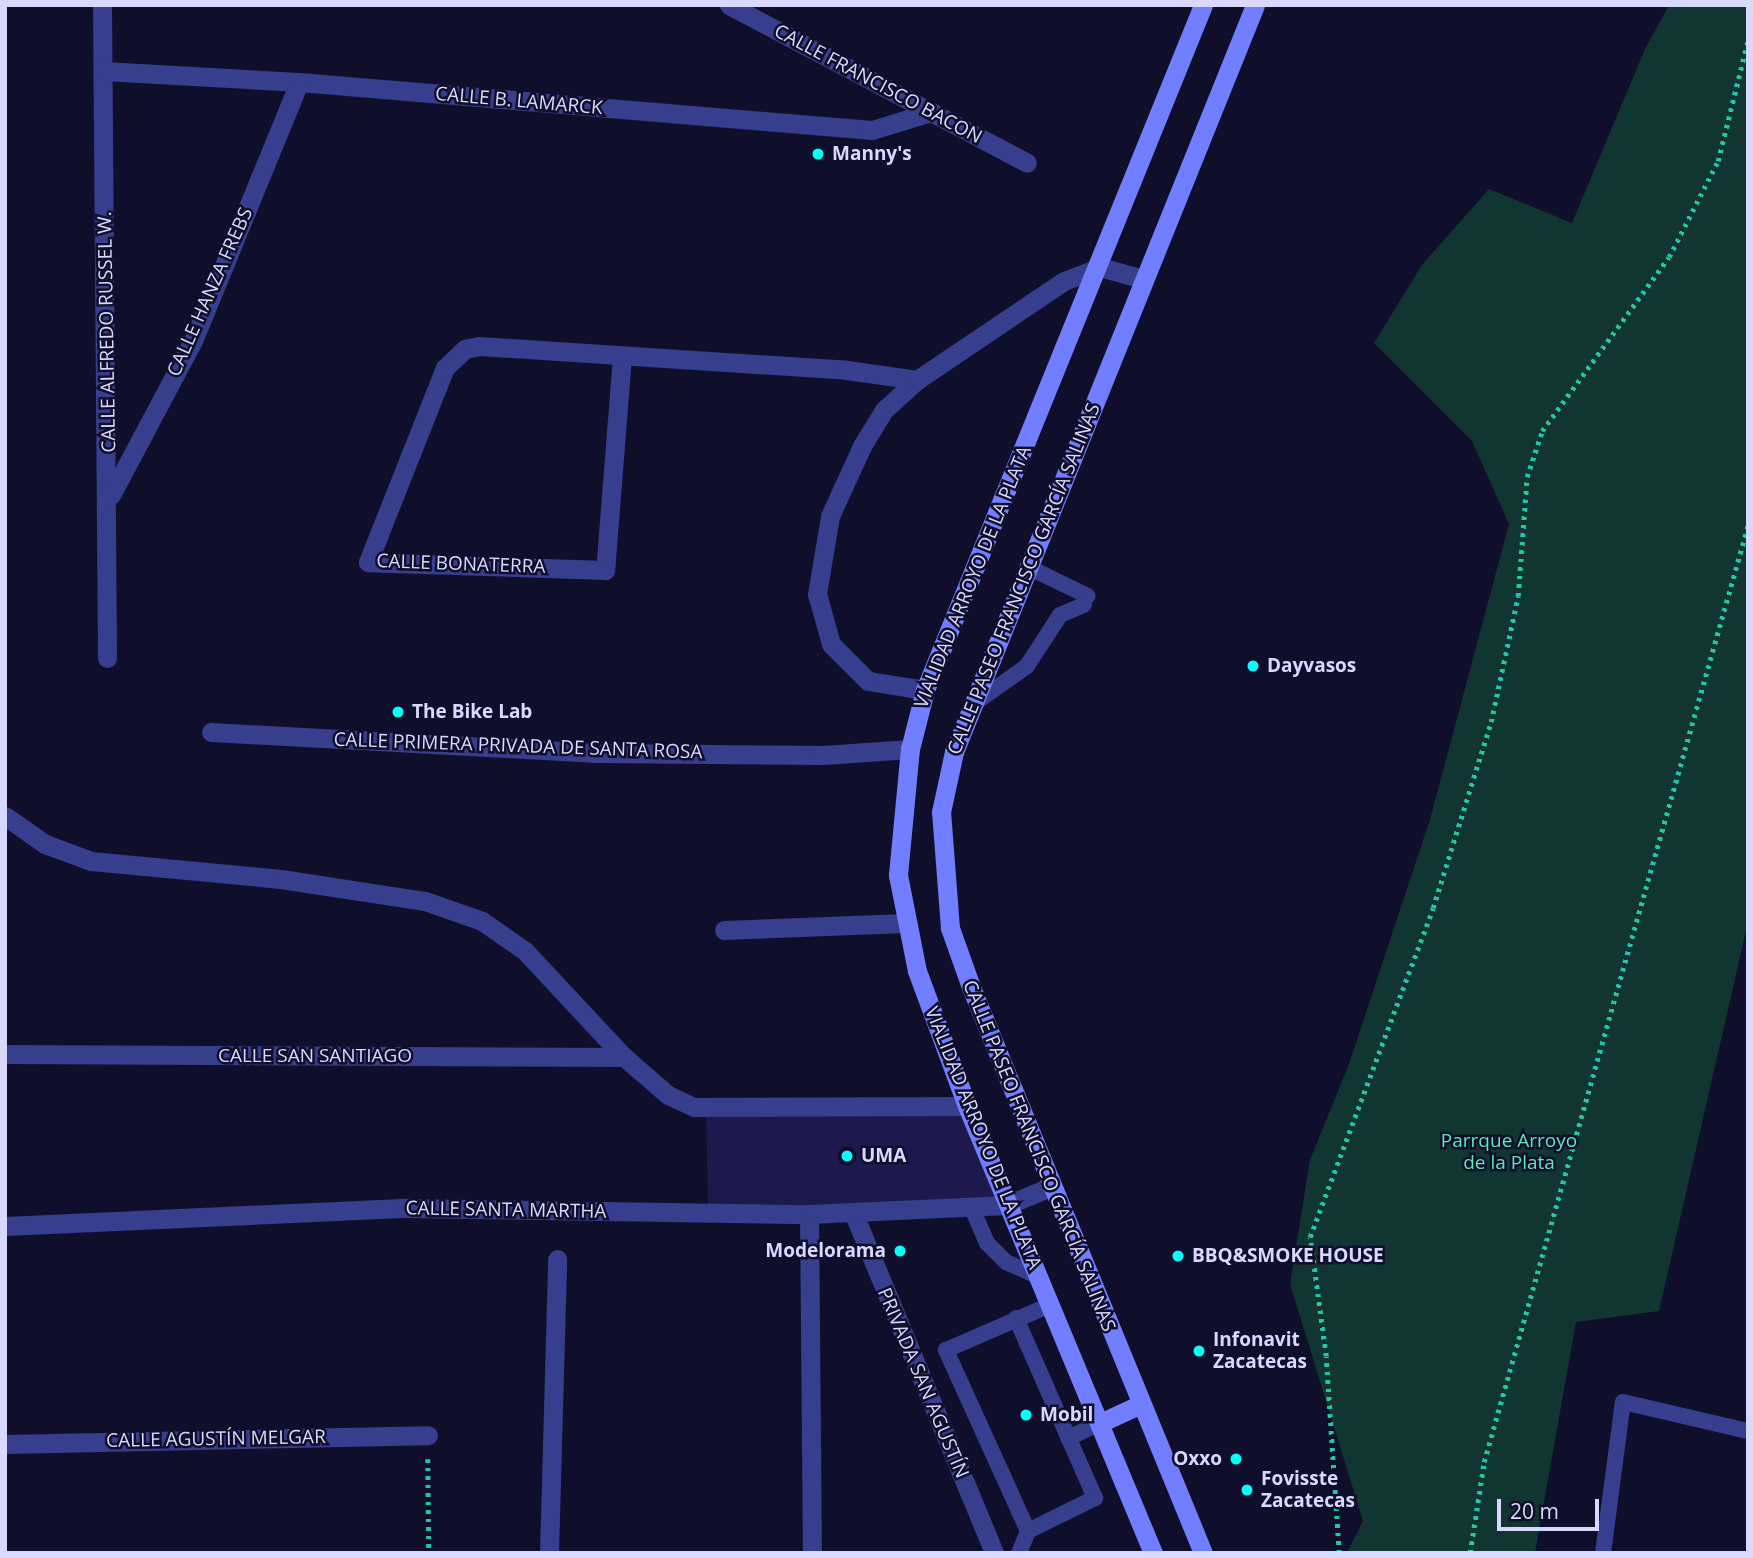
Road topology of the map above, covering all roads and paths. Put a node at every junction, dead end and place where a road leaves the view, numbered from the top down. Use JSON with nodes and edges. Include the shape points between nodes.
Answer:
{"nodes":[{"id":1,"x":102,"y":5,"type":"edge"},
{"id":2,"x":729,"y":5,"type":"edge"},
{"id":3,"x":1203,"y":5,"type":"edge"},
{"id":4,"x":1255,"y":5,"type":"edge"},
{"id":5,"x":1748,"y":40,"type":"edge"},
{"id":6,"x":103,"y":71,"type":"junction"},
{"id":7,"x":299,"y":82,"type":"junction"},
{"id":8,"x":932,"y":112,"type":"junction"},
{"id":9,"x":1027,"y":163,"type":"dead end"},
{"id":10,"x":1100,"y":267,"type":"junction"},
{"id":11,"x":1143,"y":279,"type":"junction"},
{"id":12,"x":622,"y":356,"type":"junction"},
{"id":13,"x":917,"y":380,"type":"junction"},
{"id":14,"x":110,"y":496,"type":"junction"},
{"id":15,"x":1748,"y":525,"type":"edge"},
{"id":16,"x":1030,"y":568,"type":"junction"},
{"id":17,"x":107,"y":658,"type":"dead end"},
{"id":18,"x":925,"y":690,"type":"junction"},
{"id":19,"x":972,"y":705,"type":"junction"},
{"id":20,"x":211,"y":732,"type":"dead end"},
{"id":21,"x":910,"y":749,"type":"junction"},
{"id":22,"x":5,"y":816,"type":"edge"},
{"id":23,"x":906,"y":923,"type":"junction"},
{"id":24,"x":724,"y":930,"type":"dead end"},
{"id":25,"x":5,"y":1054,"type":"edge"},
{"id":26,"x":624,"y":1057,"type":"junction"},
{"id":27,"x":967,"y":1106,"type":"junction"},
{"id":28,"x":1050,"y":1187,"type":"junction"},
{"id":29,"x":1007,"y":1205,"type":"junction"},
{"id":30,"x":971,"y":1206,"type":"junction"},
{"id":31,"x":853,"y":1212,"type":"junction"},
{"id":32,"x":809,"y":1214,"type":"junction"},
{"id":33,"x":5,"y":1226,"type":"edge"},
{"id":34,"x":556,"y":1259,"type":"dead end"},
{"id":35,"x":1037,"y":1276,"type":"junction"},
{"id":36,"x":1050,"y":1305,"type":"junction"},
{"id":37,"x":1016,"y":1318,"type":"junction"},
{"id":38,"x":1141,"y":1404,"type":"junction"},
{"id":39,"x":1100,"y":1423,"type":"junction"},
{"id":40,"x":1748,"y":1431,"type":"edge"},
{"id":41,"x":428,"y":1435,"type":"joint"},
{"id":42,"x":1068,"y":1438,"type":"junction"},
{"id":43,"x":5,"y":1444,"type":"edge"},
{"id":44,"x":1028,"y":1531,"type":"junction"},
{"id":45,"x":429,"y":1553,"type":"edge"},
{"id":46,"x":549,"y":1553,"type":"edge"},
{"id":47,"x":812,"y":1553,"type":"edge"},
{"id":48,"x":994,"y":1553,"type":"edge"},
{"id":49,"x":1019,"y":1553,"type":"edge"},
{"id":50,"x":1153,"y":1553,"type":"edge"},
{"id":51,"x":1203,"y":1553,"type":"edge"},
{"id":52,"x":1339,"y":1553,"type":"edge"},
{"id":53,"x":1470,"y":1553,"type":"edge"},
{"id":54,"x":1602,"y":1553,"type":"edge"}],
"edges":[{"from":1,"to":6,"type":"street","name":"CALLE ALFREDO RUSSEL W."},
{"from":2,"to":8,"type":"street","name":"CALLE FRANCISCO BACON"},
{"from":3,"to":10,"type":"main road","name":"VIALIDAD ARROYO DE LA PLATA"},
{"from":4,"to":11,"type":"main road","name":"CALLE PASEO FRANCISCO GARCÍA SALINAS"},
{"from":5,"to":52,"type":"path","via":[[1718,161],[1669,257],[1542,430],[1527,477],[1518,596],[1491,722],[1433,908],[1310,1237],[1326,1356]]},
{"from":6,"to":7,"type":"street","name":"CALLE B. LAMARCK"},
{"from":6,"to":14,"type":"street","name":"CALLE ALFREDO RUSSEL W."},
{"from":7,"to":8,"type":"street","name":"CALLE B. LAMARCK","via":[[872,130]]},
{"from":7,"to":14,"type":"street","name":"CALLE HANZA FREBS","via":[[193,341]]},
{"from":8,"to":9,"type":"street","name":"CALLE FRANCISCO BACON"},
{"from":10,"to":11,"type":"street"},
{"from":10,"to":13,"type":"street","via":[[1064,281]]},
{"from":10,"to":18,"type":"main road","name":"VIALIDAD ARROYO DE LA PLATA"},
{"from":11,"to":16,"type":"main road","name":"CALLE PASEO FRANCISCO GARCÍA SALINAS"},
{"from":12,"to":12,"type":"street","name":"CALLE BONATERRA","via":[[465,349],[445,368],[368,562],[605,570]]},
{"from":12,"to":13,"type":"street","name":"CALLE BONATERRA","via":[[847,370]]},
{"from":13,"to":18,"type":"street","via":[[884,410],[862,446],[830,516],[817,594],[831,645],[869,681]]},
{"from":14,"to":17,"type":"street","name":"CALLE ALFREDO RUSSEL W."},
{"from":15,"to":53,"type":"path","via":[[1484,1462]]},
{"from":16,"to":19,"type":"main road","name":"CALLE PASEO FRANCISCO GARCÍA SALINAS"},
{"from":16,"to":19,"type":"lane","via":[[1086,601],[1060,615],[1027,666]]},
{"from":18,"to":21,"type":"main road","name":"VIALIDAD ARROYO DE LA PLATA"},
{"from":19,"to":28,"type":"main road","name":"CALLE PASEO FRANCISCO GARCÍA SALINAS","via":[[954,752],[940,812],[950,928]]},
{"from":20,"to":21,"type":"street","name":"CALLE PRIMERA PRIVADA DE SANTA ROSA","via":[[593,753],[823,755]]},
{"from":21,"to":23,"type":"main road","name":"VIALIDAD ARROYO DE LA PLATA","via":[[898,874]]},
{"from":22,"to":26,"type":"street","via":[[45,844],[91,861],[294,881],[425,901],[482,921],[525,951]]},
{"from":23,"to":24,"type":"street"},
{"from":23,"to":27,"type":"main road","name":"VIALIDAD ARROYO DE LA PLATA","via":[[917,971]]},
{"from":25,"to":26,"type":"street","name":"CALLE SAN SANTIAGO"},
{"from":26,"to":27,"type":"street","via":[[668,1095],[694,1107]]},
{"from":27,"to":29,"type":"main road","name":"VIALIDAD ARROYO DE LA PLATA"},
{"from":28,"to":29,"type":"street"},
{"from":28,"to":38,"type":"main road","name":"CALLE PASEO FRANCISCO GARCÍA SALINAS"},
{"from":29,"to":30,"type":"street","name":"CALLE SANTA MARTHA"},
{"from":29,"to":35,"type":"main road","name":"VIALIDAD ARROYO DE LA PLATA"},
{"from":30,"to":31,"type":"street","name":"CALLE SANTA MARTHA"},
{"from":30,"to":35,"type":"lane","via":[[987,1243],[1006,1262]]},
{"from":31,"to":32,"type":"street","name":"CALLE SANTA MARTHA"},
{"from":31,"to":48,"type":"street","name":"PRIVADA SAN AGUSTÍN"},
{"from":32,"to":33,"type":"street","name":"CALLE SANTA MARTHA","via":[[408,1208]]},
{"from":32,"to":47,"type":"street"},
{"from":34,"to":46,"type":"street"},
{"from":35,"to":36,"type":"main road","name":"VIALIDAD ARROYO DE LA PLATA"},
{"from":36,"to":37,"type":"lane"},
{"from":36,"to":39,"type":"main road","name":"VIALIDAD ARROYO DE LA PLATA"},
{"from":37,"to":42,"type":"lane"},
{"from":37,"to":44,"type":"lane","via":[[946,1350]]},
{"from":38,"to":39,"type":"main road"},
{"from":38,"to":51,"type":"main road","name":"CALLE PASEO FRANCISCO GARCÍA SALINAS"},
{"from":39,"to":42,"type":"lane"},
{"from":39,"to":50,"type":"main road","name":"VIALIDAD ARROYO DE LA PLATA"},
{"from":40,"to":54,"type":"lane","via":[[1623,1402]]},
{"from":41,"to":43,"type":"street","name":"CALLE AGUSTÍN MELGAR"},
{"from":41,"to":45,"type":"path"},
{"from":42,"to":44,"type":"lane","via":[[1095,1498]]},
{"from":44,"to":49,"type":"lane"}]}
